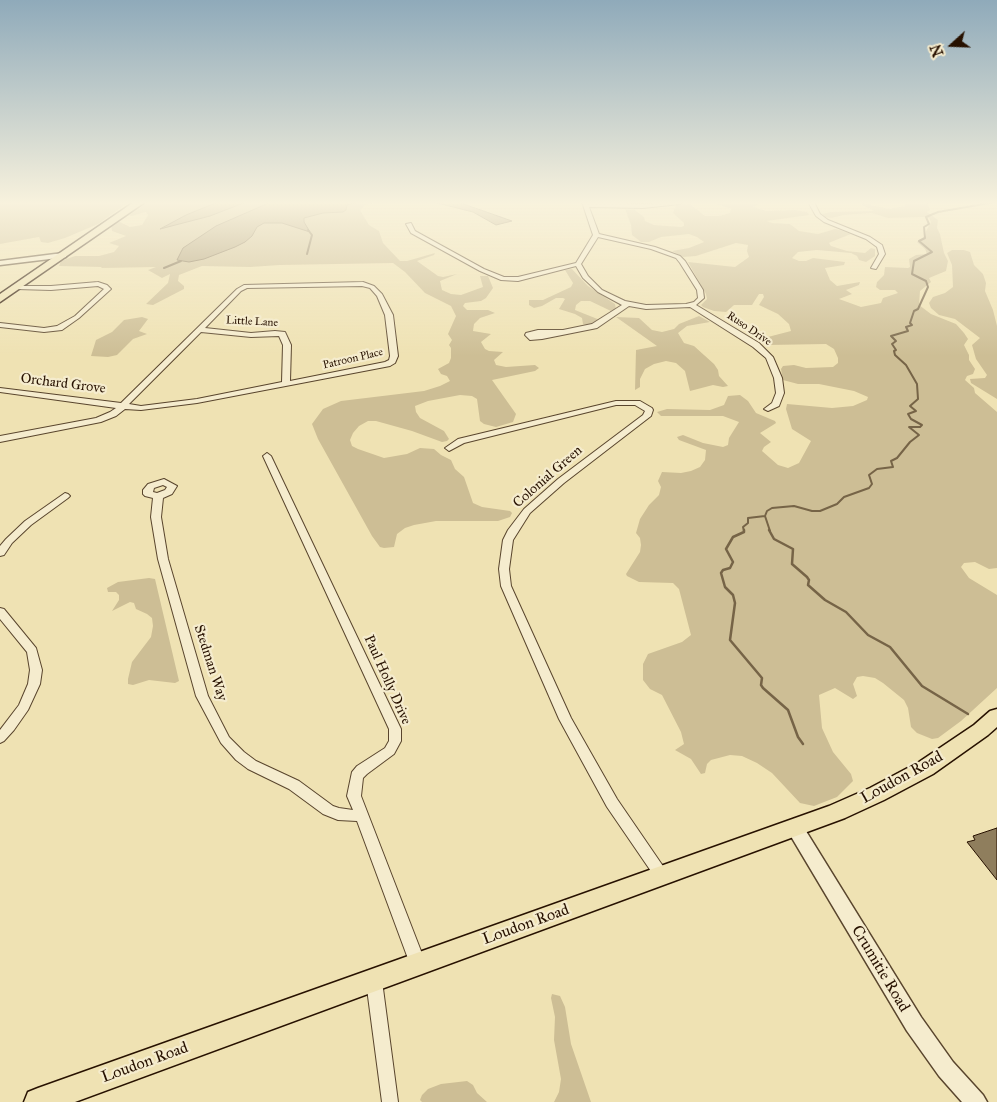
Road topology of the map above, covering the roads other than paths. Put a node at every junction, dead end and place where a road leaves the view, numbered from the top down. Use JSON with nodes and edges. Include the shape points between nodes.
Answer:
{"nodes":[{"id":1,"x":452,"y":253,"type":"edge"},
{"id":2,"x":585,"y":253,"type":"edge"},
{"id":3,"x":667,"y":253,"type":"edge"},
{"id":4,"x":882,"y":253,"type":"edge"},
{"id":5,"x":63,"y":255,"type":"joint"},
{"id":6,"x":0,"y":263,"type":"edge"},
{"id":7,"x":578,"y":264,"type":"junction"},
{"id":8,"x":874,"y":268,"type":"dead end"},
{"id":9,"x":17,"y":287,"type":"junction"},
{"id":10,"x":0,"y":299,"type":"edge"},
{"id":11,"x":628,"y":304,"type":"junction"},
{"id":12,"x":690,"y":305,"type":"junction"},
{"id":13,"x":0,"y":325,"type":"edge"},
{"id":14,"x":200,"y":330,"type":"junction"},
{"id":15,"x":560,"y":332,"type":"dead end"},
{"id":16,"x":286,"y":384,"type":"junction"},
{"id":17,"x":0,"y":390,"type":"edge"},
{"id":18,"x":123,"y":406,"type":"junction"},
{"id":19,"x":768,"y":409,"type":"dead end"},
{"id":20,"x":0,"y":439,"type":"edge"},
{"id":21,"x":449,"y":448,"type":"dead end"},
{"id":22,"x":267,"y":456,"type":"dead end"},
{"id":23,"x":65,"y":496,"type":"dead end"},
{"id":24,"x":158,"y":496,"type":"dead end"},
{"id":25,"x":0,"y":553,"type":"edge"},
{"id":26,"x":0,"y":612,"type":"edge"},
{"id":27,"x":997,"y":716,"type":"edge"},
{"id":28,"x":0,"y":738,"type":"edge"},
{"id":29,"x":360,"y":816,"type":"junction"},
{"id":30,"x":795,"y":828,"type":"junction"},
{"id":31,"x":662,"y":876,"type":"junction"},
{"id":32,"x":418,"y":964,"type":"junction"},
{"id":33,"x":374,"y":981,"type":"junction"},
{"id":34,"x":38,"y":1102,"type":"edge"},
{"id":35,"x":390,"y":1102,"type":"edge"},
{"id":36,"x":976,"y":1102,"type":"edge"}],
"edges":[{"from":1,"to":7,"type":"street","via":[[503,279],[518,279]]},
{"from":2,"to":7,"type":"street"},
{"from":3,"to":12,"type":"street","via":[[680,259],[701,293],[700,300]]},
{"from":4,"to":8,"type":"street"},
{"from":5,"to":6,"type":"street"},
{"from":5,"to":9,"type":"main road"},
{"from":7,"to":11,"type":"street","via":[[591,284]]},
{"from":9,"to":10,"type":"main road"},
{"from":9,"to":13,"type":"street","via":[[98,284],[108,289],[77,317],[59,328],[41,330]]},
{"from":11,"to":12,"type":"street","via":[[658,307]]},
{"from":11,"to":15,"type":"street","via":[[594,326]]},
{"from":12,"to":19,"type":"street","name":"Ruso Drive","via":[[769,356],[780,393],[776,404]]},
{"from":14,"to":16,"type":"street","name":"Little Lane","via":[[251,335],[282,334],[287,344]]},
{"from":14,"to":16,"type":"street","name":"Patroon Place","via":[[239,290],[249,286],[354,284],[374,288],[389,316],[392,361],[381,366]]},
{"from":14,"to":18,"type":"street","name":"Patroon Place"},
{"from":16,"to":18,"type":"street","name":"Patroon Place","via":[[162,407]]},
{"from":17,"to":18,"type":"street","name":"Orchard Grove"},
{"from":18,"to":20,"type":"street","name":"Patroon Place","via":[[98,420]]},
{"from":21,"to":31,"type":"street","name":"Colonial Green","via":[[484,435],[616,403],[637,402],[648,410],[647,416],[562,480],[527,511],[508,540],[504,569],[512,603],[565,719],[612,803]]},
{"from":22,"to":29,"type":"street","name":"Paul Holly Drive","via":[[395,729],[396,741],[390,751],[362,770],[355,780],[354,796]]},
{"from":23,"to":25,"type":"street","via":[[22,528]]},
{"from":24,"to":29,"type":"street","name":"Stedman Way","via":[[156,517],[163,559],[202,696],[225,740],[246,760],[294,786],[328,810]]},
{"from":26,"to":28,"type":"street","via":[[32,651],[36,670],[24,707]]},
{"from":27,"to":30,"type":"main road","name":"Loudon Road","via":[[949,753],[894,786]]},
{"from":29,"to":32,"type":"street","name":"Paul Holly Drive"},
{"from":30,"to":31,"type":"main road","name":"Loudon Road"},
{"from":30,"to":36,"type":"street","name":"Crumitie Road","via":[[914,1024],[946,1069]]},
{"from":31,"to":32,"type":"main road","name":"Loudon Road"},
{"from":32,"to":33,"type":"main road","name":"Loudon Road"},
{"from":33,"to":34,"type":"main road","name":"Loudon Road"},
{"from":33,"to":35,"type":"street"}]}
